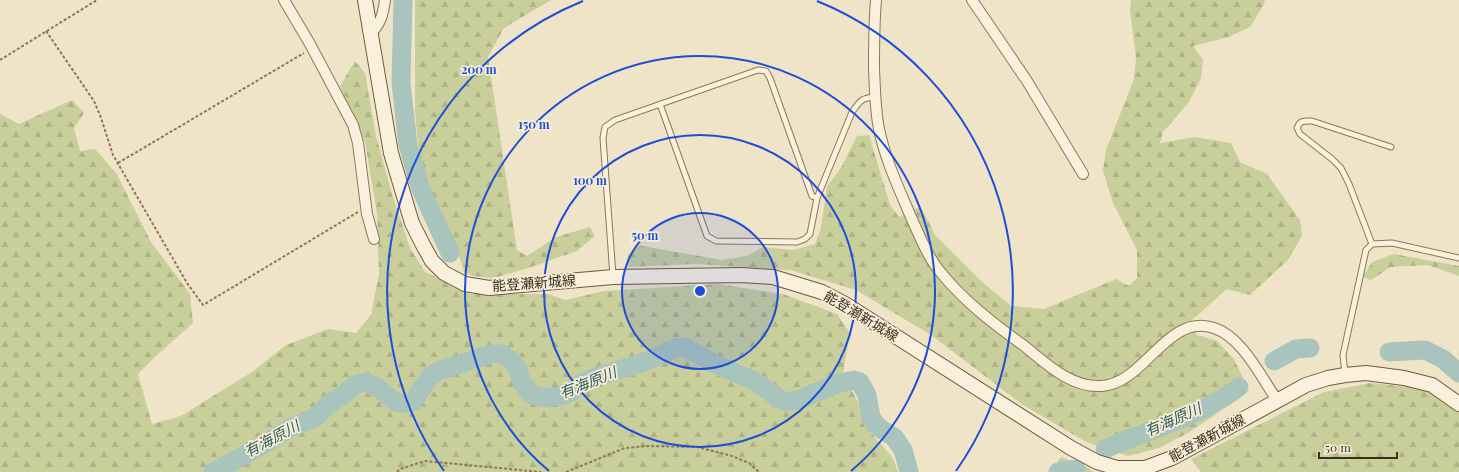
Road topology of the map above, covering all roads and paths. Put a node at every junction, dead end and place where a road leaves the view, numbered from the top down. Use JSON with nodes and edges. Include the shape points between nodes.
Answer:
{"nodes":[{"id":1,"x":97,"y":0,"type":"edge"},
{"id":2,"x":284,"y":0,"type":"edge"},
{"id":3,"x":365,"y":0,"type":"edge"},
{"id":4,"x":385,"y":0,"type":"edge"},
{"id":5,"x":876,"y":0,"type":"edge"},
{"id":6,"x":972,"y":0,"type":"edge"},
{"id":7,"x":46,"y":32,"type":"junction"},
{"id":8,"x":370,"y":34,"type":"junction"},
{"id":9,"x":312,"y":48,"type":"junction"},
{"id":10,"x":0,"y":60,"type":"edge"},
{"id":11,"x":875,"y":97,"type":"junction"},
{"id":12,"x":660,"y":104,"type":"junction"},
{"id":13,"x":1391,"y":147,"type":"dead end"},
{"id":14,"x":118,"y":163,"type":"junction"},
{"id":15,"x":1083,"y":174,"type":"dead end"},
{"id":16,"x":817,"y":198,"type":"junction"},
{"id":17,"x":366,"y":209,"type":"junction"},
{"id":18,"x":374,"y":239,"type":"dead end"},
{"id":19,"x":1372,"y":244,"type":"junction"},
{"id":20,"x":1459,"y":258,"type":"edge"},
{"id":21,"x":613,"y":277,"type":"junction"},
{"id":22,"x":1345,"y":375,"type":"junction"},
{"id":23,"x":1277,"y":400,"type":"junction"},
{"id":24,"x":1459,"y":404,"type":"edge"},
{"id":25,"x":397,"y":472,"type":"edge"},
{"id":26,"x":542,"y":472,"type":"edge"},
{"id":27,"x":566,"y":472,"type":"edge"},
{"id":28,"x":759,"y":472,"type":"edge"}],
"edges":[{"from":1,"to":7,"type":"path"},
{"from":2,"to":9,"type":"street"},
{"from":3,"to":8,"type":"main road","name":"能登瀬新城線"},
{"from":4,"to":8,"type":"street","via":[[383,15]]},
{"from":5,"to":11,"type":"street","via":[[873,26]]},
{"from":6,"to":15,"type":"street","via":[[1027,81]]},
{"from":7,"to":10,"type":"path"},
{"from":7,"to":14,"type":"path","via":[[94,101]]},
{"from":8,"to":21,"type":"main road","name":"能登瀬新城線","via":[[390,153],[412,223],[432,261],[444,273],[465,284],[489,288]]},
{"from":9,"to":14,"type":"path"},
{"from":9,"to":17,"type":"street","via":[[353,125],[358,143]]},
{"from":11,"to":16,"type":"lane","via":[[864,98],[852,112]]},
{"from":11,"to":23,"type":"street","via":[[879,130],[889,162],[906,207],[940,272],[961,296],[1064,377],[1086,385],[1102,386],[1117,382],[1129,375],[1172,337],[1185,329],[1197,326],[1214,328],[1241,346]]},
{"from":12,"to":16,"type":"lane","via":[[758,70],[766,71],[812,196]]},
{"from":12,"to":16,"type":"lane","via":[[708,236],[716,241],[797,242],[805,239],[810,234]]},
{"from":12,"to":21,"type":"lane","via":[[615,120],[605,127],[603,138]]},
{"from":13,"to":19,"type":"lane","via":[[1312,121],[1303,120],[1297,128],[1300,134],[1341,168]]},
{"from":14,"to":17,"type":"path","via":[[187,283],[203,305]]},
{"from":17,"to":18,"type":"street"},
{"from":19,"to":20,"type":"lane","via":[[1392,243]]},
{"from":19,"to":22,"type":"lane","via":[[1366,250],[1343,355]]},
{"from":21,"to":23,"type":"main road","name":"能登瀬新城線","via":[[747,275],[773,277],[822,292],[845,304],[1071,448],[1097,462],[1117,468],[1145,468],[1172,458]]},
{"from":22,"to":23,"type":"main road","name":"能登瀬新城線","via":[[1306,385]]},
{"from":22,"to":24,"type":"main road","name":"能登瀬新城線","via":[[1366,373],[1404,378],[1432,386]]},
{"from":25,"to":26,"type":"path","via":[[425,461]]},
{"from":27,"to":28,"type":"path","via":[[625,448],[648,446],[696,447],[732,456],[749,463]]}]}
